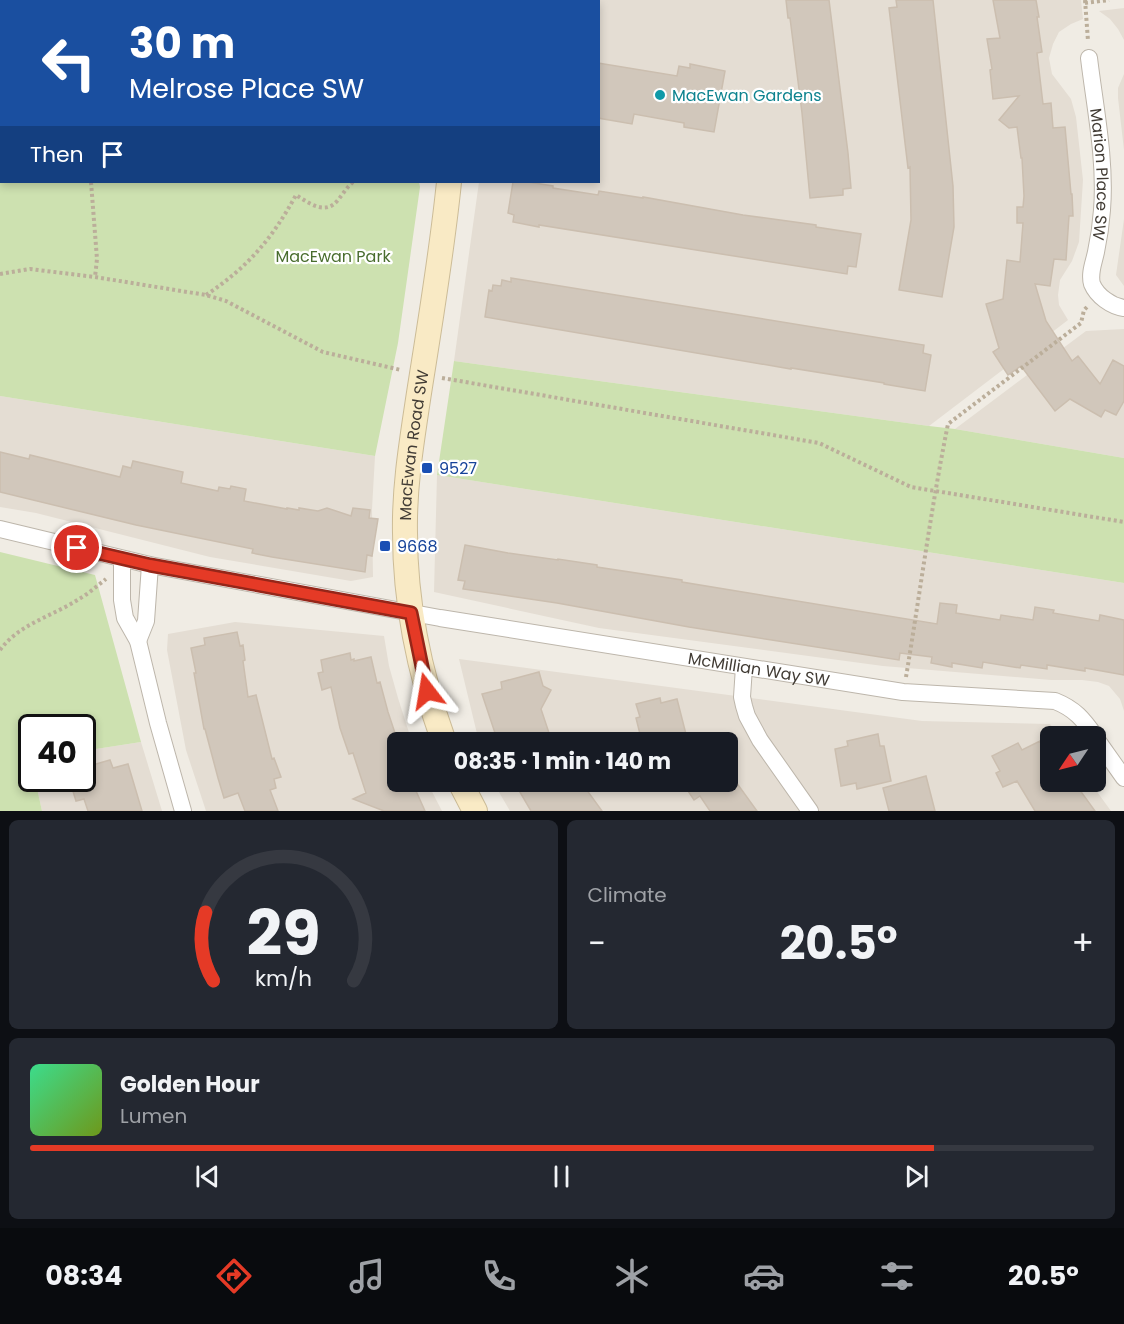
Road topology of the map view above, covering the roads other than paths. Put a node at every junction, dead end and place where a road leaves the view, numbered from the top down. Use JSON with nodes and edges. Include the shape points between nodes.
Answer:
{"nodes":[{"id":1,"x":1089,"y":58,"type":"road end"},
{"id":2,"x":449,"y":183,"type":"edge"},
{"id":3,"x":1124,"y":308,"type":"edge"},
{"id":4,"x":0,"y":529,"type":"edge"},
{"id":5,"x":122,"y":559,"type":"junction"},
{"id":6,"x":150,"y":565,"type":"junction"},
{"id":7,"x":411,"y":613,"type":"junction"},
{"id":8,"x":138,"y":641,"type":"junction"},
{"id":9,"x":744,"y":667,"type":"junction"},
{"id":10,"x":1087,"y":726,"type":"edge"},
{"id":11,"x":440,"y":732,"type":"edge"},
{"id":12,"x":1106,"y":753,"type":"edge"},
{"id":13,"x":1124,"y":778,"type":"edge"},
{"id":14,"x":465,"y":792,"type":"edge"},
{"id":15,"x":183,"y":811,"type":"edge"},
{"id":16,"x":475,"y":811,"type":"edge"},
{"id":17,"x":810,"y":811,"type":"edge"}],
"edges":[{"from":1,"to":3,"type":"street","name":"Marion Place SW","via":[[1102,165],[1102,211],[1092,282],[1111,304]]},
{"from":2,"to":7,"type":"street","name":"MacEwan Road SW","via":[[406,492],[406,570]]},
{"from":4,"to":5,"type":"street","name":"McMillian Way SW"},
{"from":5,"to":6,"type":"street","name":"McMillian Way SW"},
{"from":5,"to":8,"type":"street","via":[[125,618]]},
{"from":6,"to":7,"type":"street","name":"McMillian Way SW"},
{"from":6,"to":8,"type":"street","via":[[146,621]]},
{"from":7,"to":9,"type":"street","name":"McMillian Way SW"},
{"from":7,"to":11,"type":"street","name":"MacEwan Road SW","via":[[422,672]]},
{"from":8,"to":15,"type":"street"},
{"from":9,"to":10,"type":"street","name":"McMillian Way SW","via":[[903,692],[1055,701],[1076,712]]},
{"from":9,"to":17,"type":"street","via":[[742,697],[747,716]]},
{"from":12,"to":13,"type":"street","name":"McMillian Way SW"},
{"from":14,"to":16,"type":"street"}]}
